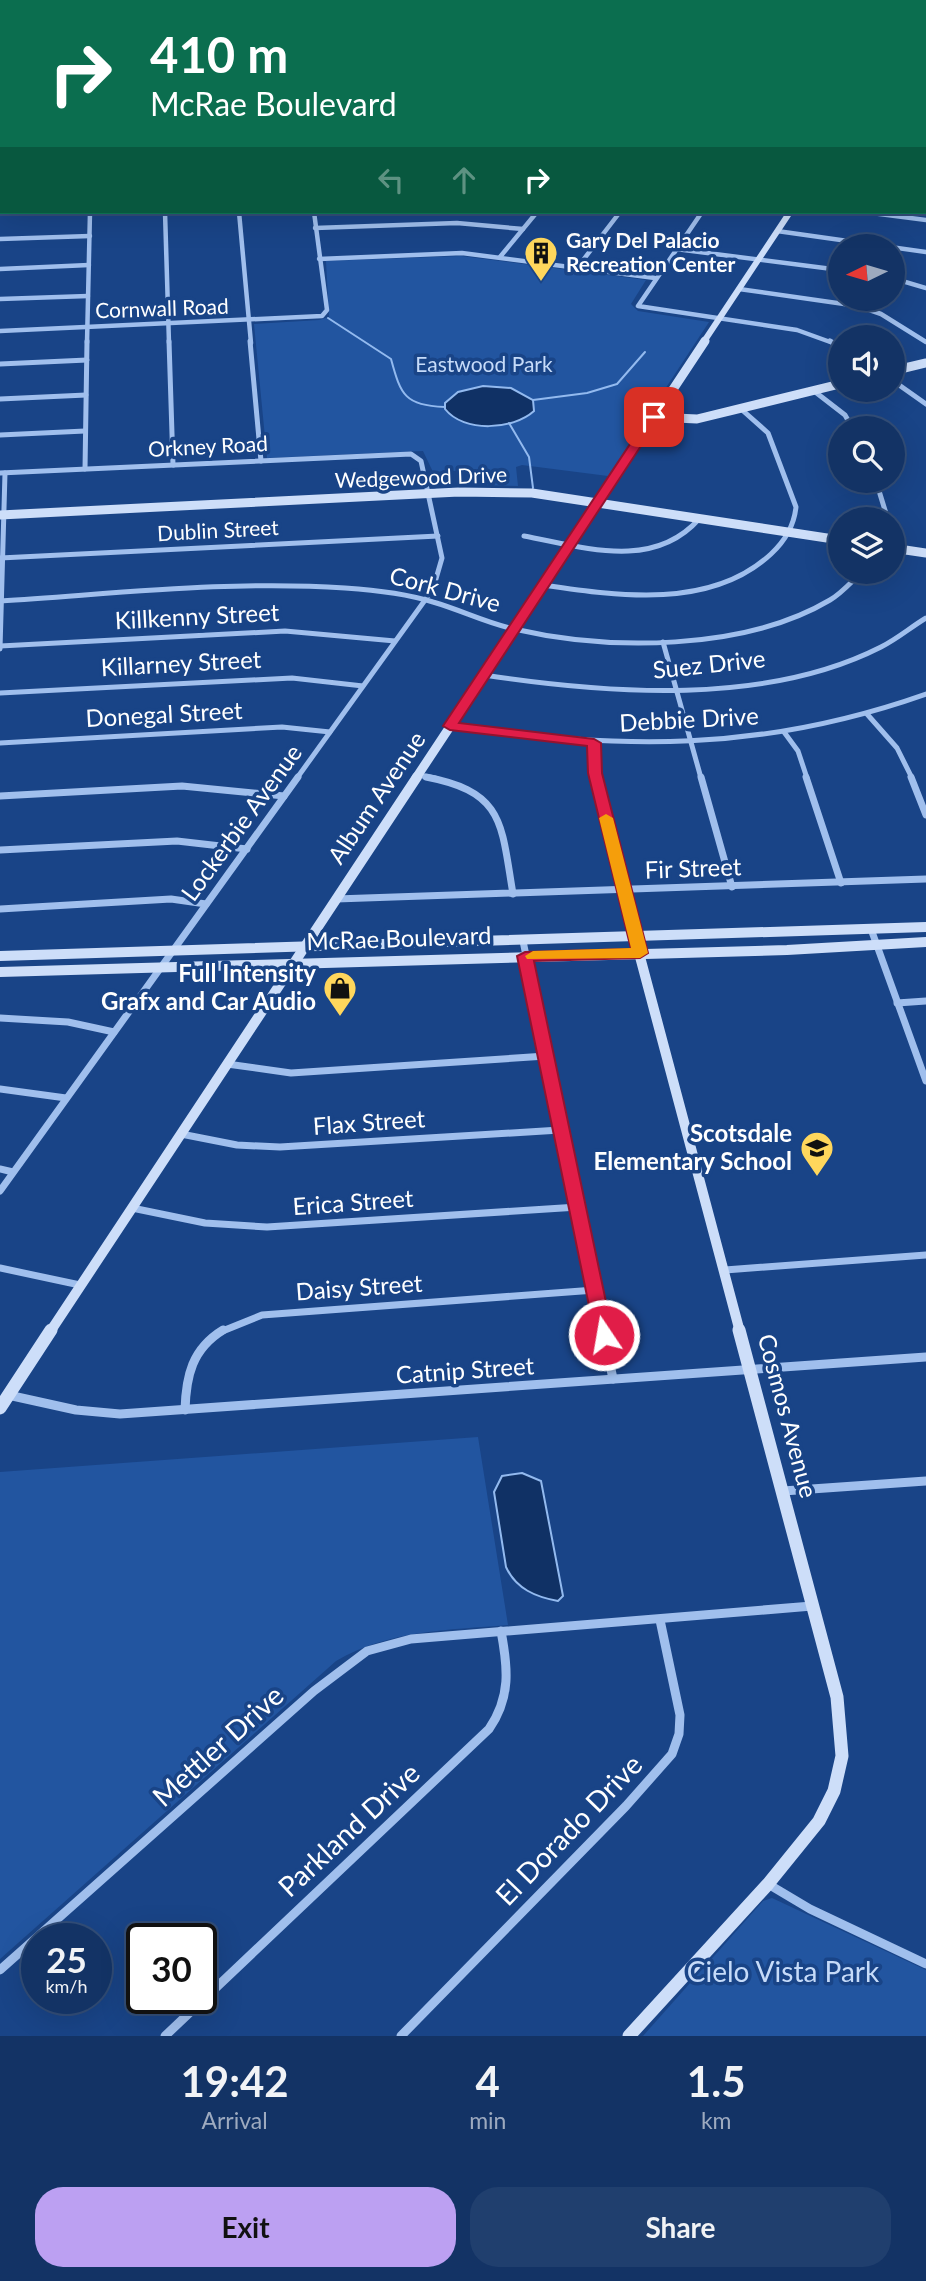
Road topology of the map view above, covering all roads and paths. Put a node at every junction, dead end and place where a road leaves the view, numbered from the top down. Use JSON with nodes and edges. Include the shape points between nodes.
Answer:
{"nodes":[{"id":1,"x":90,"y":214,"type":"edge"},
{"id":2,"x":165,"y":214,"type":"edge"},
{"id":3,"x":239,"y":214,"type":"edge"},
{"id":4,"x":313,"y":214,"type":"edge"},
{"id":5,"x":535,"y":214,"type":"edge"},
{"id":6,"x":618,"y":214,"type":"edge"},
{"id":7,"x":701,"y":214,"type":"edge"},
{"id":8,"x":789,"y":214,"type":"edge"},
{"id":9,"x":880,"y":214,"type":"edge"},
{"id":10,"x":926,"y":220,"type":"edge"},
{"id":11,"x":316,"y":229,"type":"junction"},
{"id":12,"x":523,"y":229,"type":"junction"},
{"id":13,"x":778,"y":231,"type":"junction"},
{"id":14,"x":90,"y":236,"type":"junction"},
{"id":15,"x":0,"y":239,"type":"edge"},
{"id":16,"x":676,"y":249,"type":"junction"},
{"id":17,"x":926,"y":252,"type":"edge"},
{"id":18,"x":499,"y":257,"type":"junction"},
{"id":19,"x":319,"y":259,"type":"junction"},
{"id":20,"x":759,"y":259,"type":"junction"},
{"id":21,"x":89,"y":265,"type":"junction"},
{"id":22,"x":577,"y":268,"type":"junction"},
{"id":23,"x":828,"y":268,"type":"edge"},
{"id":24,"x":0,"y":269,"type":"edge"},
{"id":25,"x":655,"y":278,"type":"junction"},
{"id":26,"x":905,"y":282,"type":"edge"},
{"id":27,"x":926,"y":288,"type":"edge"},
{"id":28,"x":739,"y":289,"type":"junction"},
{"id":29,"x":88,"y":296,"type":"junction"},
{"id":30,"x":0,"y":299,"type":"edge"},
{"id":31,"x":719,"y":319,"type":"junction"},
{"id":32,"x":248,"y":321,"type":"junction"},
{"id":33,"x":168,"y":324,"type":"junction"},
{"id":34,"x":88,"y":327,"type":"junction"},
{"id":35,"x":0,"y":331,"type":"edge"},
{"id":36,"x":828,"y":342,"type":"edge"},
{"id":37,"x":926,"y":342,"type":"edge"},
{"id":38,"x":87,"y":360,"type":"junction"},
{"id":39,"x":926,"y":363,"type":"edge"},
{"id":40,"x":0,"y":364,"type":"edge"},
{"id":41,"x":905,"y":368,"type":"edge"},
{"id":42,"x":828,"y":387,"type":"edge"},
{"id":43,"x":905,"y":389,"type":"edge"},
{"id":44,"x":814,"y":391,"type":"junction"},
{"id":45,"x":86,"y":395,"type":"junction"},
{"id":46,"x":0,"y":399,"type":"edge"},
{"id":47,"x":926,"y":404,"type":"edge"},
{"id":48,"x":741,"y":409,"type":"junction"},
{"id":49,"x":846,"y":416,"type":"edge"},
{"id":50,"x":654,"y":417,"type":"junction"},
{"id":51,"x":86,"y":431,"type":"junction"},
{"id":52,"x":0,"y":435,"type":"edge"},
{"id":53,"x":417,"y":457,"type":"joint"},
{"id":54,"x":261,"y":461,"type":"junction"},
{"id":55,"x":173,"y":465,"type":"junction"},
{"id":56,"x":85,"y":469,"type":"junction"},
{"id":57,"x":2,"y":473,"type":"edge"},
{"id":58,"x":429,"y":494,"type":"junction"},
{"id":59,"x":598,"y":504,"type":"junction"},
{"id":60,"x":2,"y":515,"type":"edge"},
{"id":61,"x":699,"y":519,"type":"junction"},
{"id":62,"x":788,"y":532,"type":"junction"},
{"id":63,"x":438,"y":536,"type":"junction"},
{"id":64,"x":524,"y":536,"type":"dead end"},
{"id":65,"x":828,"y":538,"type":"edge"},
{"id":66,"x":571,"y":543,"type":"junction"},
{"id":67,"x":905,"y":550,"type":"edge"},
{"id":68,"x":926,"y":553,"type":"edge"},
{"id":69,"x":1,"y":558,"type":"edge"},
{"id":70,"x":847,"y":584,"type":"edge"},
{"id":71,"x":543,"y":585,"type":"junction"},
{"id":72,"x":426,"y":600,"type":"junction"},
{"id":73,"x":1,"y":601,"type":"edge"},
{"id":74,"x":926,"y":618,"type":"edge"},
{"id":75,"x":514,"y":629,"type":"junction"},
{"id":76,"x":395,"y":641,"type":"junction"},
{"id":77,"x":663,"y":642,"type":"junction"},
{"id":78,"x":0,"y":647,"type":"edge"},
{"id":79,"x":484,"y":675,"type":"junction"},
{"id":80,"x":363,"y":686,"type":"junction"},
{"id":81,"x":676,"y":690,"type":"junction"},
{"id":82,"x":0,"y":693,"type":"edge"},
{"id":83,"x":926,"y":694,"type":"edge"},
{"id":84,"x":867,"y":714,"type":"junction"},
{"id":85,"x":450,"y":726,"type":"junction"},
{"id":86,"x":330,"y":732,"type":"junction"},
{"id":87,"x":784,"y":732,"type":"junction"},
{"id":88,"x":0,"y":743,"type":"edge"},
{"id":89,"x":594,"y":743,"type":"junction"},
{"id":90,"x":691,"y":743,"type":"junction"},
{"id":91,"x":418,"y":775,"type":"junction"},
{"id":92,"x":0,"y":796,"type":"edge"},
{"id":93,"x":284,"y":796,"type":"junction"},
{"id":94,"x":926,"y":815,"type":"edge"},
{"id":95,"x":247,"y":849,"type":"junction"},
{"id":96,"x":0,"y":850,"type":"edge"},
{"id":97,"x":926,"y":879,"type":"edge"},
{"id":98,"x":841,"y":883,"type":"junction"},
{"id":99,"x":732,"y":887,"type":"junction"},
{"id":100,"x":623,"y":891,"type":"junction"},
{"id":101,"x":513,"y":894,"type":"junction"},
{"id":102,"x":336,"y":899,"type":"junction"},
{"id":103,"x":206,"y":904,"type":"junction"},
{"id":104,"x":0,"y":909,"type":"edge"},
{"id":105,"x":926,"y":927,"type":"edge"},
{"id":106,"x":870,"y":929,"type":"junction"},
{"id":107,"x":635,"y":938,"type":"junction"},
{"id":108,"x":523,"y":941,"type":"junction"},
{"id":109,"x":926,"y":942,"type":"edge"},
{"id":110,"x":422,"y":944,"type":"junction"},
{"id":111,"x":876,"y":945,"type":"junction"},
{"id":112,"x":303,"y":947,"type":"junction"},
{"id":113,"x":173,"y":952,"type":"junction"},
{"id":114,"x":640,"y":953,"type":"junction"},
{"id":115,"x":525,"y":956,"type":"junction"},
{"id":116,"x":0,"y":957,"type":"edge"},
{"id":117,"x":422,"y":960,"type":"junction"},
{"id":118,"x":292,"y":964,"type":"junction"},
{"id":119,"x":162,"y":967,"type":"junction"},
{"id":120,"x":0,"y":972,"type":"edge"},
{"id":121,"x":926,"y":1001,"type":"edge"},
{"id":122,"x":897,"y":1003,"type":"junction"},
{"id":123,"x":0,"y":1018,"type":"edge"},
{"id":124,"x":114,"y":1032,"type":"junction"},
{"id":125,"x":546,"y":1056,"type":"junction"},
{"id":126,"x":228,"y":1064,"type":"junction"},
{"id":127,"x":926,"y":1081,"type":"edge"},
{"id":128,"x":0,"y":1089,"type":"edge"},
{"id":129,"x":66,"y":1098,"type":"junction"},
{"id":130,"x":560,"y":1130,"type":"junction"},
{"id":131,"x":181,"y":1135,"type":"junction"},
{"id":132,"x":0,"y":1169,"type":"edge"},
{"id":133,"x":13,"y":1172,"type":"junction"},
{"id":134,"x":0,"y":1191,"type":"edge"},
{"id":135,"x":578,"y":1207,"type":"junction"},
{"id":136,"x":132,"y":1209,"type":"junction"},
{"id":137,"x":926,"y":1255,"type":"edge"},
{"id":138,"x":0,"y":1268,"type":"edge"},
{"id":139,"x":725,"y":1270,"type":"junction"},
{"id":140,"x":80,"y":1285,"type":"junction"},
{"id":141,"x":595,"y":1290,"type":"junction"},
{"id":142,"x":926,"y":1357,"type":"edge"},
{"id":143,"x":750,"y":1369,"type":"junction"},
{"id":144,"x":614,"y":1379,"type":"junction"},
{"id":145,"x":8,"y":1395,"type":"junction"},
{"id":146,"x":0,"y":1408,"type":"edge"},
{"id":147,"x":185,"y":1410,"type":"junction"},
{"id":148,"x":926,"y":1481,"type":"edge"},
{"id":149,"x":783,"y":1491,"type":"junction"},
{"id":150,"x":813,"y":1606,"type":"junction"},
{"id":151,"x":660,"y":1620,"type":"junction"},
{"id":152,"x":501,"y":1631,"type":"junction"},
{"id":153,"x":768,"y":1884,"type":"junction"},
{"id":154,"x":926,"y":1964,"type":"edge"},
{"id":155,"x":0,"y":1970,"type":"edge"},
{"id":156,"x":165,"y":2036,"type":"edge"},
{"id":157,"x":401,"y":2036,"type":"edge"},
{"id":158,"x":629,"y":2036,"type":"edge"}],
"edges":[{"from":1,"to":14,"type":"street"},
{"from":2,"to":33,"type":"street"},
{"from":3,"to":32,"type":"street"},
{"from":4,"to":11,"type":"street"},
{"from":5,"to":12,"type":"street"},
{"from":6,"to":22,"type":"street"},
{"from":7,"to":16,"type":"street"},
{"from":8,"to":13,"type":"street","name":"Album Avenue"},
{"from":9,"to":10,"type":"street"},
{"from":11,"to":12,"type":"street","via":[[457,223]]},
{"from":11,"to":19,"type":"street"},
{"from":12,"to":18,"type":"street"},
{"from":13,"to":17,"type":"street"},
{"from":13,"to":20,"type":"street","name":"Album Avenue"},
{"from":14,"to":15,"type":"street"},
{"from":14,"to":21,"type":"street"},
{"from":16,"to":20,"type":"street"},
{"from":16,"to":25,"type":"street"},
{"from":18,"to":19,"type":"street","via":[[452,253]]},
{"from":18,"to":22,"type":"street"},
{"from":19,"to":32,"type":"street","name":"Cornwall Road","via":[[326,314]]},
{"from":20,"to":23,"type":"street"},
{"from":20,"to":28,"type":"street","name":"Album Avenue"},
{"from":21,"to":24,"type":"street"},
{"from":21,"to":29,"type":"street"},
{"from":22,"to":25,"type":"street"},
{"from":25,"to":31,"type":"street","via":[[638,306]]},
{"from":26,"to":27,"type":"street"},
{"from":28,"to":31,"type":"street","name":"Album Avenue"},
{"from":28,"to":37,"type":"street","via":[[858,306],[881,314]]},
{"from":29,"to":30,"type":"street"},
{"from":29,"to":34,"type":"street"},
{"from":31,"to":36,"type":"street","via":[[807,332]]},
{"from":31,"to":50,"type":"street","name":"Album Avenue"},
{"from":32,"to":33,"type":"street","name":"Cornwall Road"},
{"from":32,"to":54,"type":"street"},
{"from":33,"to":34,"type":"street","name":"Cornwall Road"},
{"from":33,"to":55,"type":"street"},
{"from":34,"to":35,"type":"street","name":"Cornwall Road"},
{"from":34,"to":38,"type":"street"},
{"from":38,"to":40,"type":"street"},
{"from":38,"to":45,"type":"street"},
{"from":39,"to":41,"type":"street"},
{"from":42,"to":44,"type":"street"},
{"from":43,"to":47,"type":"street"},
{"from":44,"to":48,"type":"street"},
{"from":44,"to":49,"type":"street"},
{"from":45,"to":46,"type":"street"},
{"from":45,"to":51,"type":"street"},
{"from":48,"to":50,"type":"street","via":[[685,421]]},
{"from":48,"to":62,"type":"street","via":[[768,433],[794,498],[796,517]]},
{"from":50,"to":59,"type":"street","name":"Album Avenue"},
{"from":51,"to":52,"type":"street"},
{"from":51,"to":56,"type":"street"},
{"from":53,"to":54,"type":"street","name":"Orkney Road"},
{"from":53,"to":58,"type":"street","name":"Lockerbie Avenue"},
{"from":54,"to":55,"type":"street","name":"Orkney Road"},
{"from":55,"to":56,"type":"street","name":"Orkney Road"},
{"from":56,"to":57,"type":"street","name":"Orkney Road"},
{"from":57,"to":60,"type":"street"},
{"from":58,"to":59,"type":"street","name":"Wedgewood Drive","via":[[517,492]]},
{"from":58,"to":60,"type":"street","name":"Wedgewood Drive"},
{"from":58,"to":63,"type":"street","name":"Lockerbie Avenue"},
{"from":59,"to":61,"type":"street","name":"Wedgewood Drive"},
{"from":59,"to":66,"type":"street","name":"Album Avenue"},
{"from":60,"to":69,"type":"street"},
{"from":61,"to":62,"type":"street","name":"Wedgewood Drive"},
{"from":61,"to":66,"type":"street","via":[[683,539],[653,549]]},
{"from":62,"to":65,"type":"street","name":"Wedgewood Drive"},
{"from":62,"to":71,"type":"street","via":[[758,566],[699,589],[641,596]]},
{"from":63,"to":69,"type":"street","name":"Dublin Street"},
{"from":63,"to":72,"type":"street","name":"Lockerbie Avenue","via":[[442,566]]},
{"from":64,"to":66,"type":"street"},
{"from":66,"to":71,"type":"street","name":"Album Avenue"},
{"from":67,"to":68,"type":"street"},
{"from":69,"to":73,"type":"street"},
{"from":70,"to":77,"type":"street","name":"Cork Drive","via":[[825,602],[777,623]]},
{"from":71,"to":75,"type":"street","name":"Album Avenue"},
{"from":72,"to":73,"type":"street","name":"Cork Drive","via":[[302,587]]},
{"from":72,"to":75,"type":"street","name":"Cork Drive"},
{"from":72,"to":76,"type":"street","name":"Lockerbie Avenue"},
{"from":73,"to":78,"type":"street"},
{"from":74,"to":81,"type":"street","name":"Suez Drive","via":[[889,641],[822,667],[760,681]]},
{"from":75,"to":77,"type":"street","name":"Cork Drive","via":[[598,641]]},
{"from":75,"to":79,"type":"street","name":"Album Avenue"},
{"from":76,"to":78,"type":"street","name":"Killkenny Street","via":[[285,631]]},
{"from":76,"to":80,"type":"street","name":"Lockerbie Avenue"},
{"from":77,"to":81,"type":"street"},
{"from":79,"to":81,"type":"street","name":"Suez Drive","via":[[570,687]]},
{"from":79,"to":85,"type":"street","name":"Album Avenue"},
{"from":80,"to":82,"type":"street","name":"Killarney Street","via":[[278,678]]},
{"from":80,"to":86,"type":"street","name":"Lockerbie Avenue"},
{"from":81,"to":90,"type":"street"},
{"from":83,"to":84,"type":"street","name":"Debbie Drive"},
{"from":84,"to":87,"type":"street","name":"Debbie Drive"},
{"from":84,"to":94,"type":"street","via":[[894,738]]},
{"from":85,"to":89,"type":"street","name":"Debbie Drive"},
{"from":85,"to":91,"type":"street","name":"Album Avenue"},
{"from":86,"to":88,"type":"street","name":"Donegal Street","via":[[282,727]]},
{"from":86,"to":93,"type":"street","name":"Lockerbie Avenue"},
{"from":87,"to":90,"type":"street","name":"Debbie Drive"},
{"from":87,"to":98,"type":"street","via":[[798,751]]},
{"from":89,"to":90,"type":"street","name":"Debbie Drive"},
{"from":89,"to":100,"type":"street","name":"Cosmos Avenue","via":[[595,773]]},
{"from":90,"to":99,"type":"street"},
{"from":91,"to":101,"type":"street","via":[[463,785],[493,805]]},
{"from":91,"to":102,"type":"street","name":"Album Avenue"},
{"from":92,"to":93,"type":"street","via":[[182,786]]},
{"from":93,"to":95,"type":"street","name":"Lockerbie Avenue"},
{"from":95,"to":96,"type":"street","via":[[177,841]]},
{"from":95,"to":103,"type":"street","name":"Lockerbie Avenue"},
{"from":97,"to":98,"type":"street","name":"Fir Street"},
{"from":98,"to":99,"type":"street","name":"Fir Street"},
{"from":99,"to":100,"type":"street","name":"Fir Street"},
{"from":100,"to":101,"type":"street","name":"Fir Street"},
{"from":100,"to":107,"type":"street","name":"Cosmos Avenue"},
{"from":101,"to":102,"type":"street","name":"Fir Street"},
{"from":102,"to":112,"type":"street","name":"Album Avenue"},
{"from":103,"to":104,"type":"street","via":[[161,899]]},
{"from":103,"to":113,"type":"street","name":"Lockerbie Avenue"},
{"from":105,"to":106,"type":"street","name":"McRae Boulevard"},
{"from":106,"to":107,"type":"street","name":"McRae Boulevard"},
{"from":106,"to":111,"type":"street"},
{"from":107,"to":108,"type":"street","name":"McRae Boulevard"},
{"from":107,"to":114,"type":"street","name":"Cosmos Avenue"},
{"from":108,"to":110,"type":"street","name":"McRae Boulevard"},
{"from":108,"to":115,"type":"street"},
{"from":109,"to":111,"type":"street","name":"McRae Boulevard"},
{"from":110,"to":112,"type":"street","name":"McRae Boulevard"},
{"from":110,"to":117,"type":"street"},
{"from":111,"to":114,"type":"street","name":"McRae Boulevard"},
{"from":111,"to":122,"type":"street"},
{"from":112,"to":113,"type":"street","name":"McRae Boulevard"},
{"from":112,"to":118,"type":"street","name":"Album Avenue"},
{"from":113,"to":116,"type":"street","name":"McRae Boulevard"},
{"from":113,"to":119,"type":"street","name":"Lockerbie Avenue"},
{"from":114,"to":115,"type":"street","name":"McRae Boulevard"},
{"from":114,"to":139,"type":"street","name":"Cosmos Avenue"},
{"from":115,"to":117,"type":"street","name":"McRae Boulevard"},
{"from":115,"to":125,"type":"street"},
{"from":117,"to":118,"type":"street","name":"McRae Boulevard"},
{"from":118,"to":119,"type":"street","name":"McRae Boulevard"},
{"from":118,"to":126,"type":"street","name":"Album Avenue"},
{"from":119,"to":120,"type":"street","name":"McRae Boulevard"},
{"from":119,"to":124,"type":"street","name":"Lockerbie Avenue"},
{"from":121,"to":122,"type":"street"},
{"from":122,"to":127,"type":"street"},
{"from":123,"to":124,"type":"street","via":[[68,1022]]},
{"from":124,"to":129,"type":"street","name":"Lockerbie Avenue"},
{"from":125,"to":126,"type":"street","via":[[291,1073]]},
{"from":125,"to":130,"type":"street"},
{"from":126,"to":131,"type":"street","name":"Album Avenue"},
{"from":128,"to":129,"type":"street"},
{"from":129,"to":133,"type":"street","name":"Lockerbie Avenue"},
{"from":130,"to":131,"type":"street","name":"Flax Street","via":[[280,1147]]},
{"from":130,"to":135,"type":"street"},
{"from":131,"to":136,"type":"street","name":"Album Avenue"},
{"from":132,"to":133,"type":"street"},
{"from":133,"to":134,"type":"street","name":"Lockerbie Avenue"},
{"from":135,"to":136,"type":"street","name":"Erica Street","via":[[267,1227],[205,1223]]},
{"from":135,"to":141,"type":"street"},
{"from":136,"to":140,"type":"street","name":"Album Avenue"},
{"from":137,"to":139,"type":"street"},
{"from":138,"to":140,"type":"street"},
{"from":139,"to":143,"type":"street","name":"Cosmos Avenue"},
{"from":140,"to":145,"type":"street","name":"Album Avenue"},
{"from":141,"to":144,"type":"street"},
{"from":141,"to":147,"type":"street","name":"Daisy Street","via":[[262,1315],[223,1330],[203,1346],[186,1373]]},
{"from":142,"to":143,"type":"street","name":"Catnip Street"},
{"from":143,"to":144,"type":"street","name":"Catnip Street"},
{"from":143,"to":149,"type":"street","name":"Cosmos Avenue"},
{"from":144,"to":147,"type":"street","name":"Catnip Street"},
{"from":145,"to":146,"type":"street","name":"Album Avenue"},
{"from":145,"to":147,"type":"street","name":"Catnip Street","via":[[98,1413]]},
{"from":148,"to":149,"type":"street"},
{"from":149,"to":150,"type":"street","name":"Cosmos Avenue"},
{"from":150,"to":151,"type":"street","name":"Mettler Drive"},
{"from":150,"to":153,"type":"street","name":"Cosmos Avenue","via":[[842,1716],[842,1756],[828,1806]]},
{"from":151,"to":152,"type":"street","name":"Mettler Drive"},
{"from":151,"to":157,"type":"street","name":"El Dorado Drive","via":[[680,1715],[671,1754]]},
{"from":152,"to":155,"type":"street","name":"Mettler Drive","via":[[411,1639],[354,1658]]},
{"from":152,"to":156,"type":"street","name":"Parkland Drive","via":[[509,1692],[489,1729]]},
{"from":153,"to":154,"type":"street"},
{"from":153,"to":158,"type":"street","name":"Cosmos Avenue"}]}
